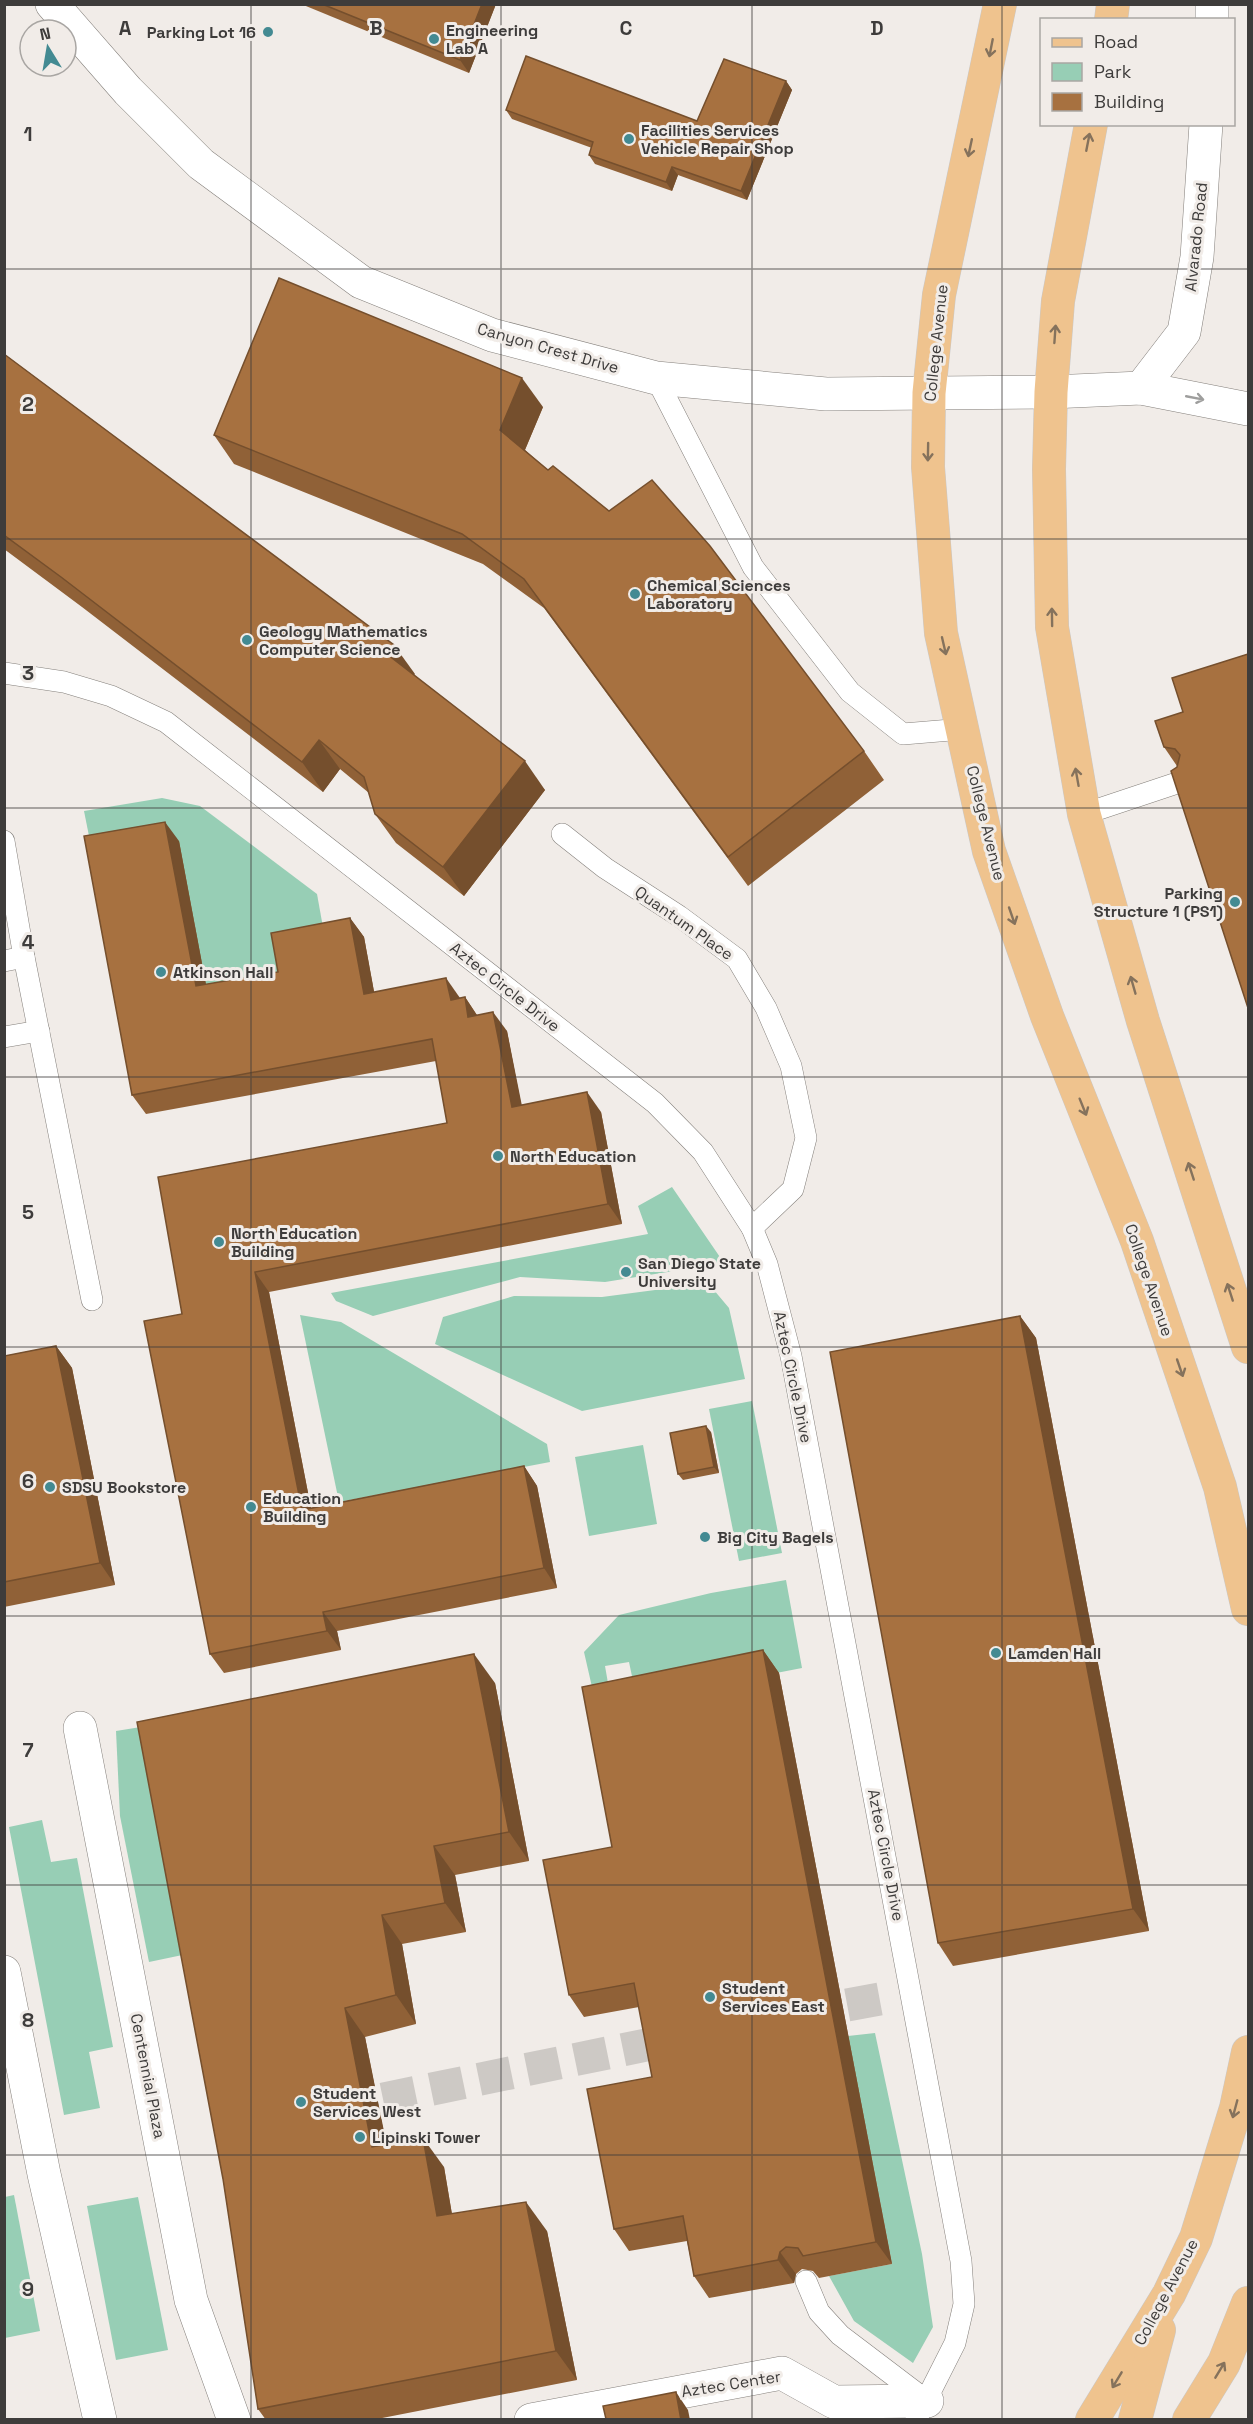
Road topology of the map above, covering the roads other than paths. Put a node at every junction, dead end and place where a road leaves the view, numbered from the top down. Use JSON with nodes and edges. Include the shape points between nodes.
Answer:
{"nodes":[{"id":1,"x":52,"y":4,"type":"edge"},
{"id":2,"x":1000,"y":4,"type":"edge"},
{"id":3,"x":1091,"y":126,"type":"edge"},
{"id":4,"x":1206,"y":126,"type":"edge"},
{"id":5,"x":656,"y":378,"type":"junction"},
{"id":6,"x":1141,"y":388,"type":"junction"},
{"id":7,"x":1051,"y":392,"type":"junction"},
{"id":8,"x":929,"y":393,"type":"junction"},
{"id":9,"x":1248,"y":409,"type":"edge"},
{"id":10,"x":4,"y":673,"type":"edge"},
{"id":11,"x":963,"y":729,"type":"junction"},
{"id":12,"x":1183,"y":781,"type":"edge"},
{"id":13,"x":1084,"y":814,"type":"junction"},
{"id":14,"x":562,"y":834,"type":"dead end"},
{"id":15,"x":4,"y":841,"type":"edge"},
{"id":16,"x":14,"y":959,"type":"edge"},
{"id":17,"x":39,"y":1031,"type":"junction"},
{"id":18,"x":4,"y":1037,"type":"edge"},
{"id":19,"x":752,"y":1228,"type":"junction"},
{"id":20,"x":92,"y":1300,"type":"dead end"},
{"id":21,"x":1248,"y":1347,"type":"edge"},
{"id":22,"x":1248,"y":1610,"type":"edge"},
{"id":23,"x":80,"y":1728,"type":"dead end"},
{"id":24,"x":4,"y":1972,"type":"edge"},
{"id":25,"x":1248,"y":2052,"type":"edge"},
{"id":26,"x":806,"y":2281,"type":"edge"},
{"id":27,"x":1169,"y":2294,"type":"junction"},
{"id":28,"x":1248,"y":2303,"type":"edge"},
{"id":29,"x":921,"y":2410,"type":"edge"},
{"id":30,"x":100,"y":2420,"type":"edge"},
{"id":31,"x":234,"y":2420,"type":"edge"},
{"id":32,"x":531,"y":2420,"type":"edge"},
{"id":33,"x":1092,"y":2420,"type":"edge"},
{"id":34,"x":1136,"y":2420,"type":"edge"},
{"id":35,"x":1189,"y":2420,"type":"edge"}],
"edges":[{"from":1,"to":5,"type":"street","name":"Canyon Crest Drive","via":[[128,91],[201,164],[361,282],[492,335]]},
{"from":2,"to":8,"type":"main road","name":"College Avenue","one_way":true,"via":[[939,295]]},
{"from":7,"to":3,"type":"main road","one_way":true,"via":[[1058,301]]},
{"from":4,"to":6,"type":"street","name":"Alvarado Road","via":[[1197,256],[1184,332]]},
{"from":5,"to":8,"type":"street","name":"Canyon Crest Drive","via":[[826,394]]},
{"from":5,"to":11,"type":"lane","via":[[753,567],[850,692],[903,734]]},
{"from":6,"to":7,"type":"street"},
{"from":6,"to":9,"type":"street","one_way":true},
{"from":7,"to":8,"type":"street","name":"Canyon Crest Drive"},
{"from":13,"to":7,"type":"main road","one_way":true,"via":[[1052,627]]},
{"from":8,"to":11,"type":"main road","name":"College Avenue","one_way":true,"via":[[928,467],[941,633]]},
{"from":10,"to":19,"type":"lane","name":"Aztec Circle Drive","via":[[64,682],[111,696],[166,723],[655,1103],[703,1152]]},
{"from":11,"to":22,"type":"main road","name":"College Avenue","one_way":true,"via":[[990,851],[1047,1017],[1137,1241],[1220,1487]]},
{"from":12,"to":13,"type":"lane"},
{"from":21,"to":13,"type":"main road","one_way":true,"via":[[1143,1022]]},
{"from":14,"to":19,"type":"lane","name":"Quantum Place","via":[[736,959],[766,1008],[791,1065],[806,1138],[793,1189]]},
{"from":15,"to":16,"type":"lane"},
{"from":16,"to":17,"type":"lane"},
{"from":17,"to":18,"type":"lane"},
{"from":17,"to":20,"type":"lane"},
{"from":19,"to":29,"type":"lane","name":"Aztec Circle Drive","via":[[768,1264],[791,1356],[961,2261],[964,2304],[955,2343]]},
{"from":23,"to":31,"type":"street","name":"Centennial Plaza","via":[[191,2300]]},
{"from":24,"to":30,"type":"street","via":[[44,2174]]},
{"from":25,"to":27,"type":"main road","name":"College Avenue","one_way":true,"via":[[1236,2108],[1196,2238]]},
{"from":26,"to":29,"type":"lane","via":[[819,2312]]},
{"from":27,"to":33,"type":"main road","name":"College Avenue","one_way":true},
{"from":27,"to":34,"type":"main road"},
{"from":35,"to":28,"type":"main road","one_way":true,"via":[[1224,2363]]},
{"from":29,"to":32,"type":"street","name":"Aztec Center","via":[[834,2402],[782,2373]]}]}
